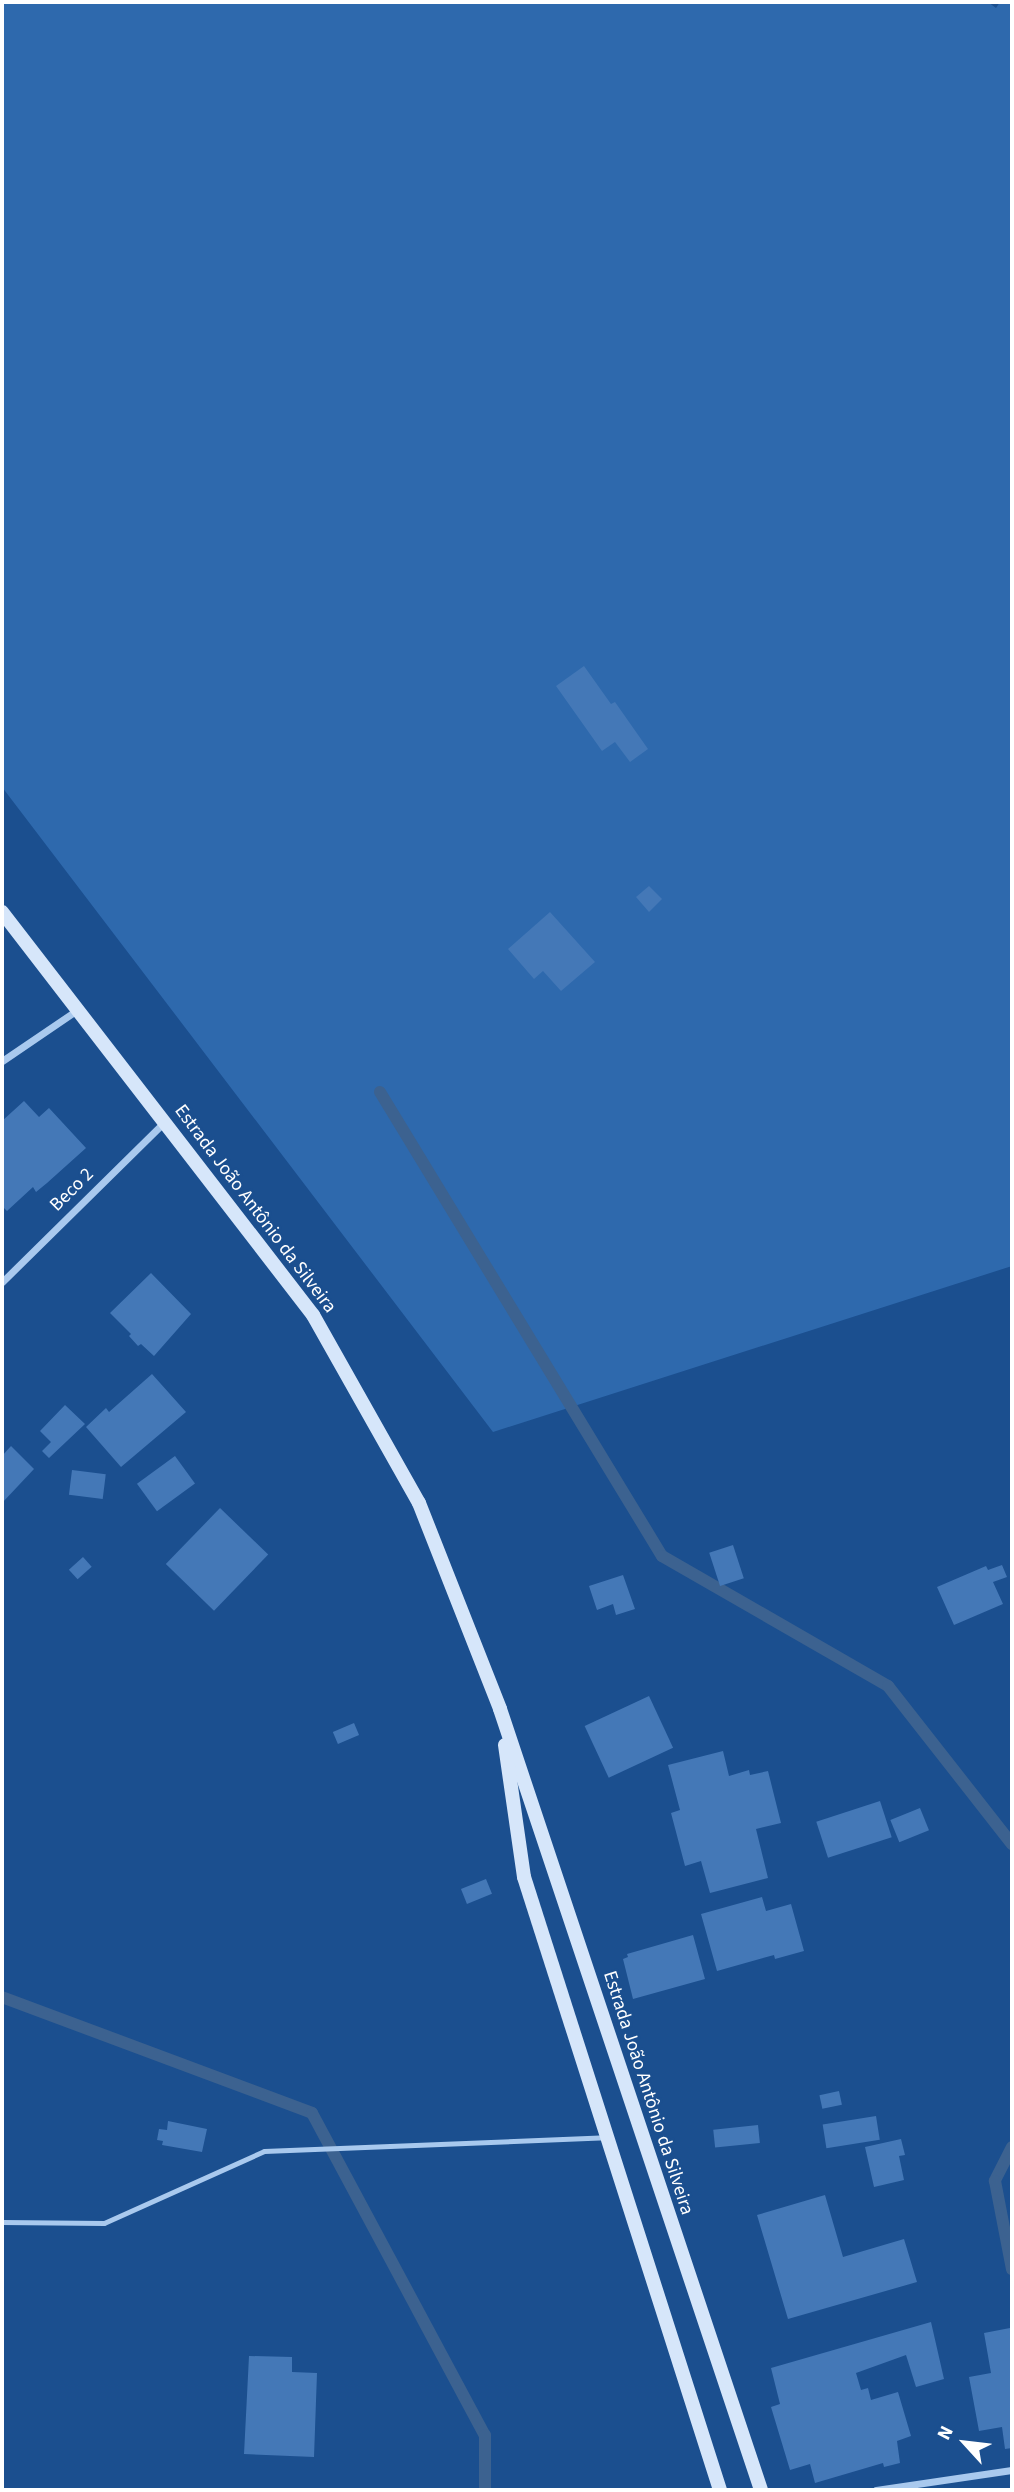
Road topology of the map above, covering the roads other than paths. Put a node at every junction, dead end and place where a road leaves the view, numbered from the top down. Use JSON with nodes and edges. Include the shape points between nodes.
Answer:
{"nodes":[{"id":1,"x":2,"y":912,"type":"edge"},
{"id":2,"x":77,"y":1010,"type":"junction"},
{"id":3,"x":2,"y":1061,"type":"edge"},
{"id":4,"x":165,"y":1121,"type":"junction"},
{"id":5,"x":2,"y":1282,"type":"edge"},
{"id":6,"x":500,"y":1709,"type":"junction"},
{"id":7,"x":608,"y":2137,"type":"junction"},
{"id":8,"x":2,"y":2222,"type":"edge"},
{"id":9,"x":1012,"y":2470,"type":"edge"},
{"id":10,"x":720,"y":2490,"type":"edge"},
{"id":11,"x":761,"y":2490,"type":"edge"},
{"id":12,"x":876,"y":2490,"type":"edge"}],
"edges":[{"from":1,"to":2,"type":"main road","name":"Estrada João Antônio da Silveira"},
{"from":2,"to":3,"type":"street"},
{"from":2,"to":4,"type":"main road","name":"Estrada João Antônio da Silveira"},
{"from":4,"to":5,"type":"street","name":"Beco 2"},
{"from":4,"to":6,"type":"main road","name":"Estrada João Antônio da Silveira","via":[[313,1315],[419,1503]]},
{"from":6,"to":7,"type":"main road","name":"Estrada João Antônio da Silveira","via":[[524,1877]]},
{"from":6,"to":11,"type":"main road","name":"Estrada João Antônio da Silveira"},
{"from":7,"to":8,"type":"lane","via":[[264,2151],[104,2223]]},
{"from":7,"to":10,"type":"main road","name":"Estrada João Antônio da Silveira"},
{"from":9,"to":12,"type":"street"}]}
